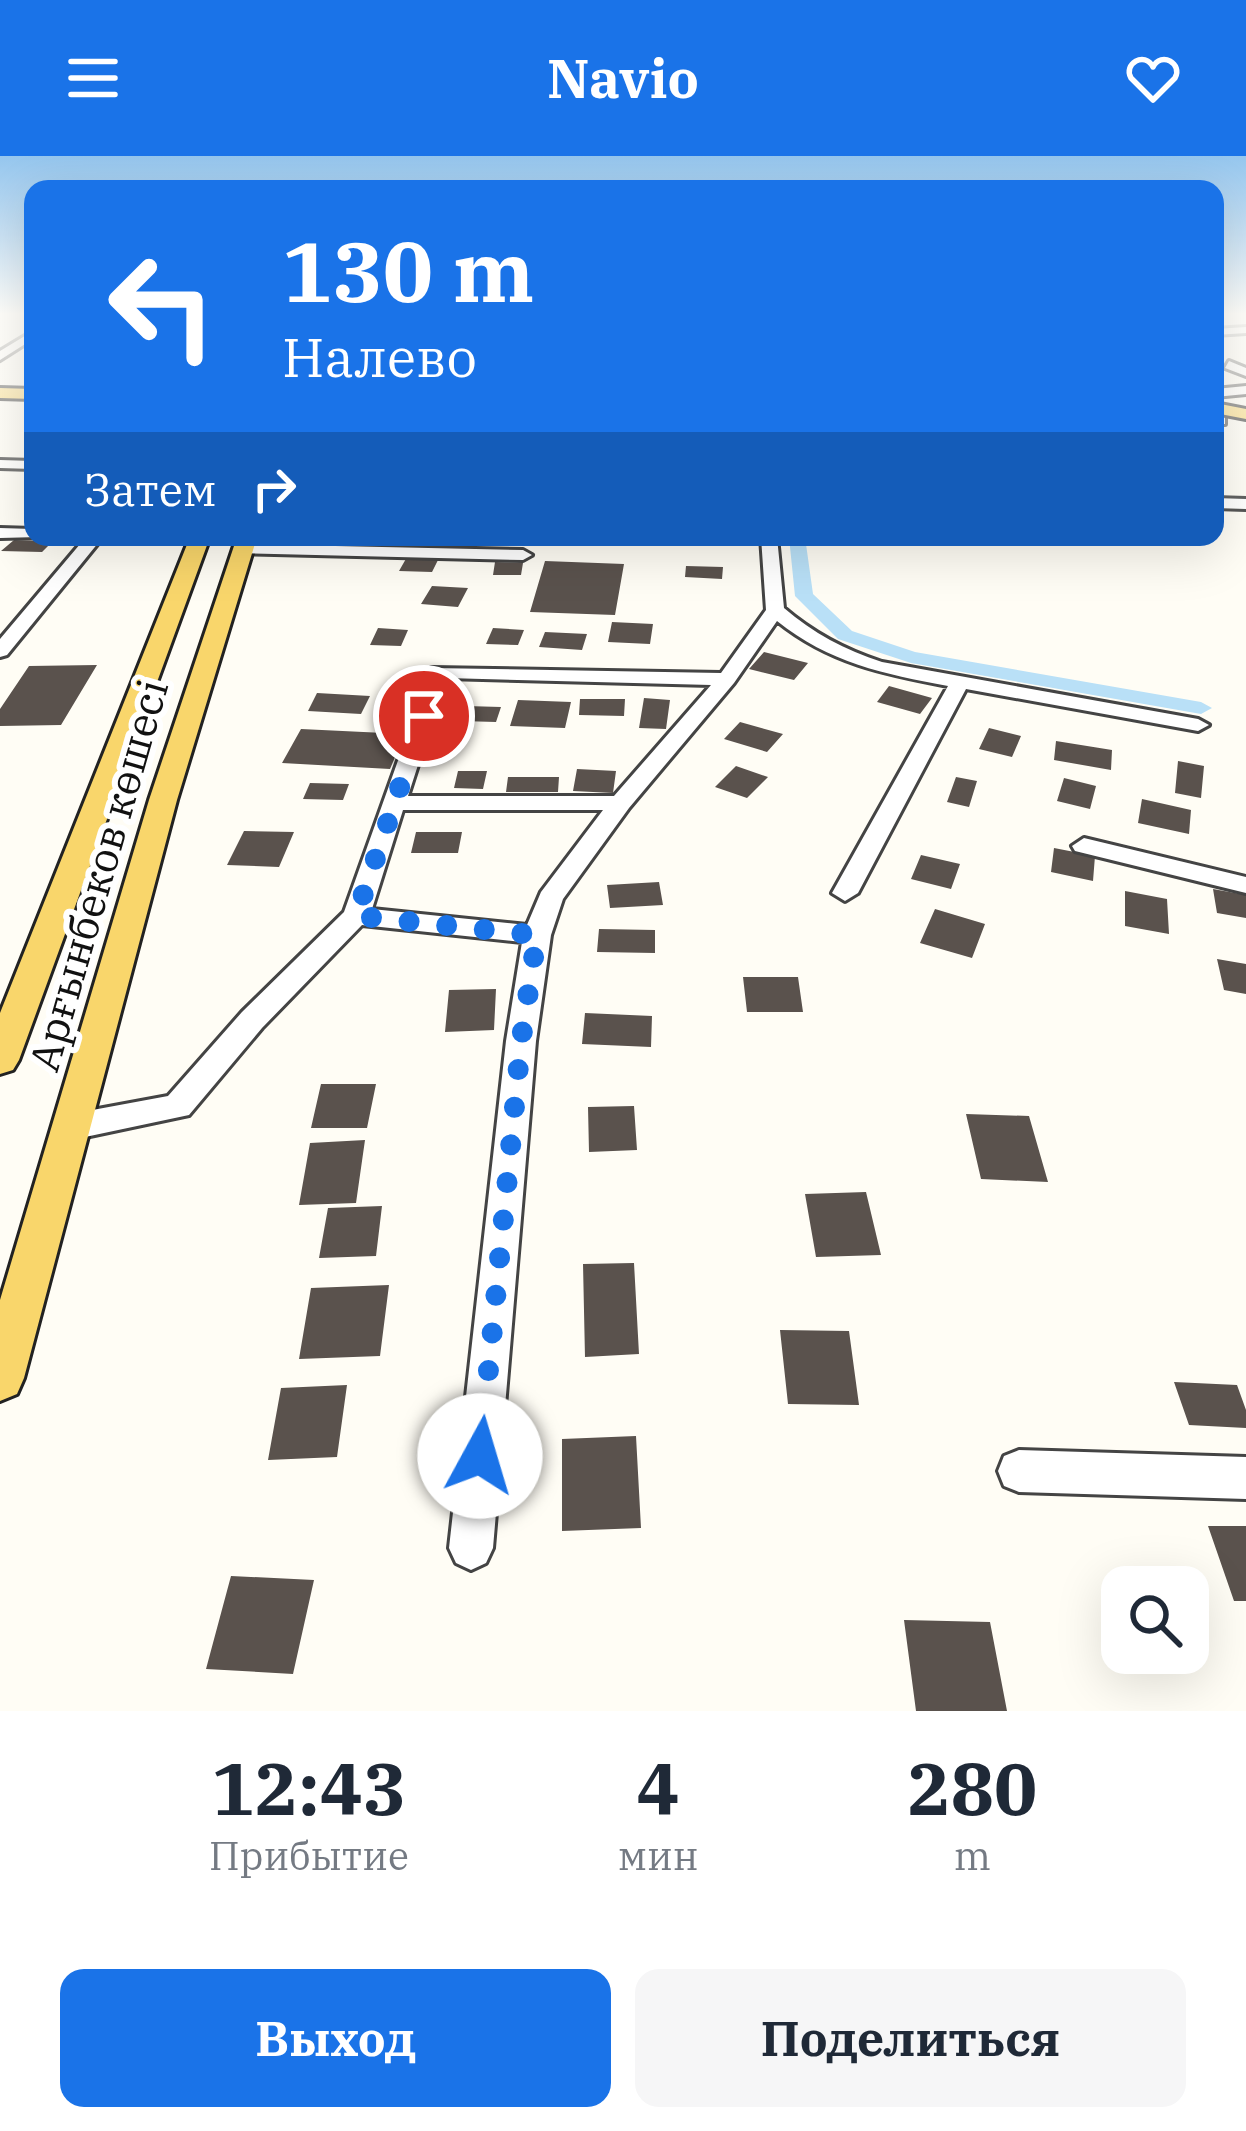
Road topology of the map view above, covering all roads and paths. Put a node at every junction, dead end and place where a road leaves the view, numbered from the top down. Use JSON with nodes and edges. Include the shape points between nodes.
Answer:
{"nodes":[{"id":1,"x":88,"y":546,"type":"edge"},
{"id":2,"x":198,"y":546,"type":"edge"},
{"id":3,"x":243,"y":546,"type":"edge"},
{"id":4,"x":344,"y":546,"type":"edge"},
{"id":5,"x":770,"y":546,"type":"edge"},
{"id":6,"x":524,"y":555,"type":"dead end"},
{"id":7,"x":775,"y":610,"type":"junction"},
{"id":8,"x":0,"y":651,"type":"edge"},
{"id":9,"x":727,"y":680,"type":"junction"},
{"id":10,"x":960,"y":682,"type":"junction"},
{"id":11,"x":1198,"y":725,"type":"dead end"},
{"id":12,"x":131,"y":802,"type":"junction"},
{"id":13,"x":621,"y":802,"type":"junction"},
{"id":14,"x":396,"y":803,"type":"junction"},
{"id":15,"x":1084,"y":846,"type":"dead end"},
{"id":16,"x":1246,"y":885,"type":"edge"},
{"id":17,"x":845,"y":893,"type":"dead end"},
{"id":18,"x":356,"y":916,"type":"junction"},
{"id":19,"x":537,"y":935,"type":"junction"},
{"id":20,"x":0,"y":1060,"type":"edge"},
{"id":21,"x":71,"y":1127,"type":"junction"},
{"id":22,"x":0,"y":1378,"type":"edge"},
{"id":23,"x":1019,"y":1471,"type":"dead end"},
{"id":24,"x":1246,"y":1478,"type":"edge"},
{"id":25,"x":471,"y":1548,"type":"dead end"}],
"edges":[{"from":1,"to":8,"type":"street"},
{"from":2,"to":12,"type":"main road","name":"Арғынбеков көшесі"},
{"from":3,"to":12,"type":"main road","name":"Арғынбеков көшесі"},
{"from":4,"to":6,"type":"street"},
{"from":5,"to":7,"type":"street"},
{"from":7,"to":9,"type":"street"},
{"from":7,"to":10,"type":"street","via":[[839,655]]},
{"from":9,"to":13,"type":"street"},
{"from":9,"to":14,"type":"street","via":[[438,672]]},
{"from":10,"to":11,"type":"street"},
{"from":10,"to":17,"type":"street"},
{"from":12,"to":20,"type":"main road","name":"Арғынбеков көшесі"},
{"from":12,"to":21,"type":"main road","name":"Арғынбеков көшесі","via":[[142,887]]},
{"from":13,"to":14,"type":"street"},
{"from":13,"to":19,"type":"street","via":[[550,898]]},
{"from":14,"to":18,"type":"street"},
{"from":15,"to":16,"type":"street"},
{"from":18,"to":19,"type":"street"},
{"from":18,"to":21,"type":"street","via":[[178,1106]]},
{"from":19,"to":25,"type":"street"},
{"from":21,"to":22,"type":"main road","name":"Арғынбеков көшесі"},
{"from":23,"to":24,"type":"street"}]}
